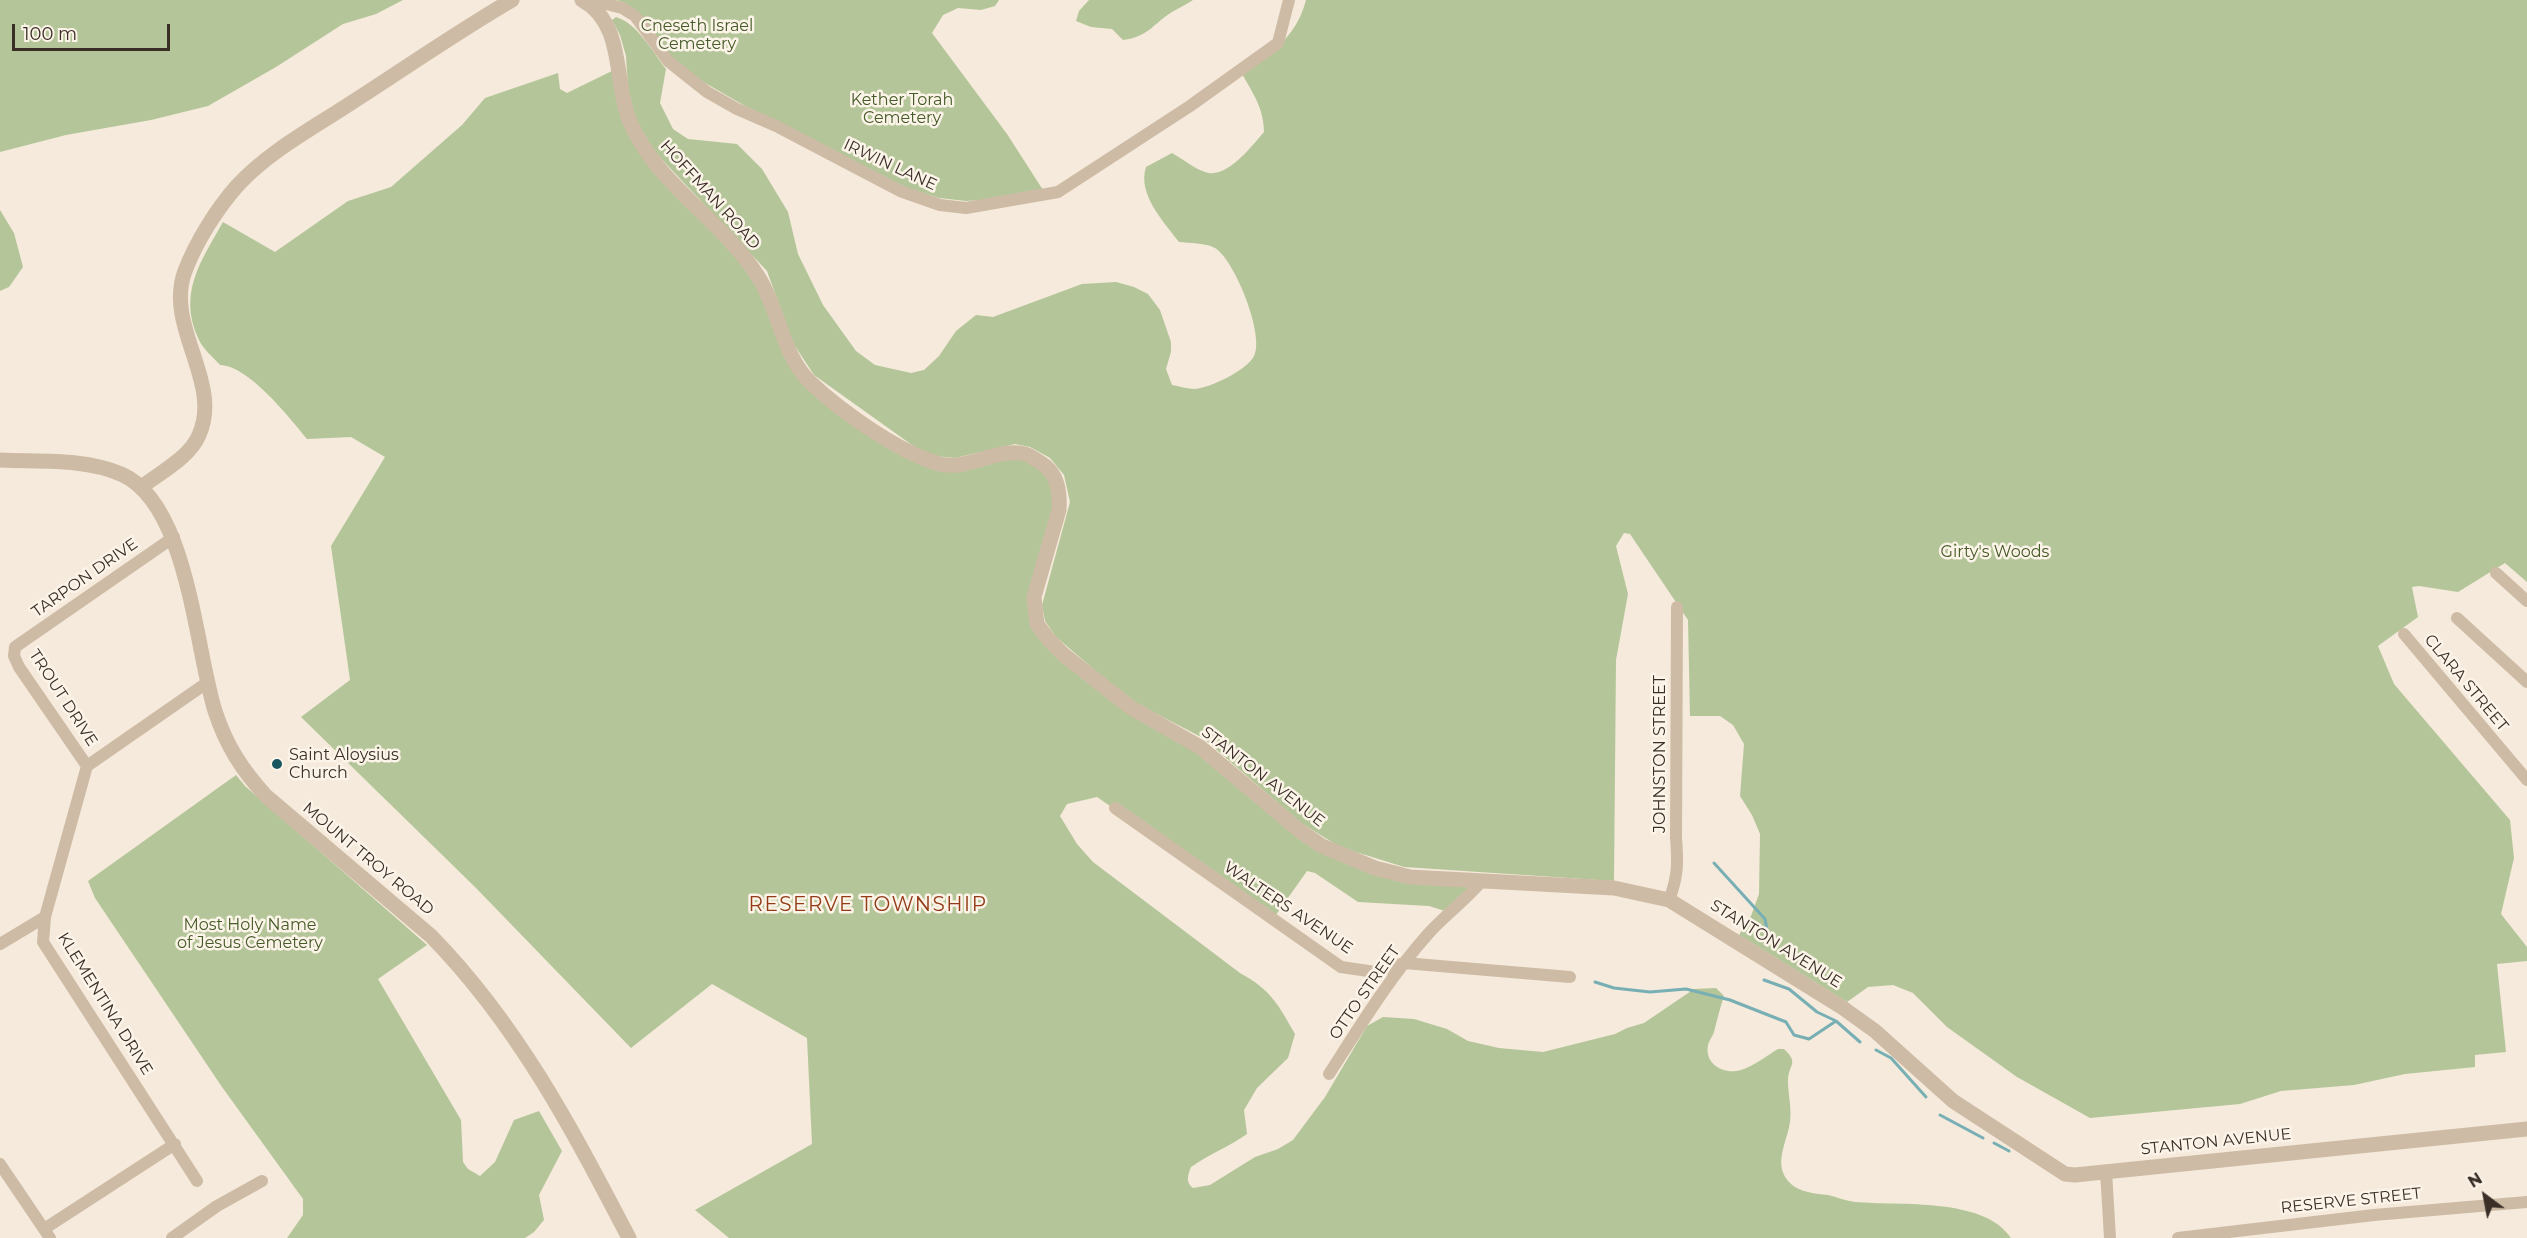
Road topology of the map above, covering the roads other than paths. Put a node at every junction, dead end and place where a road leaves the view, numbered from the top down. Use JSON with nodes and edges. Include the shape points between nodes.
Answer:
{"nodes":[{"id":1,"x":512,"y":0,"type":"edge"},
{"id":2,"x":1289,"y":0,"type":"edge"},
{"id":3,"x":587,"y":3,"type":"edge"},
{"id":4,"x":0,"y":460,"type":"edge"},
{"id":5,"x":143,"y":486,"type":"junction"},
{"id":6,"x":174,"y":537,"type":"junction"},
{"id":7,"x":2496,"y":573,"type":"dead end"},
{"id":8,"x":2527,"y":601,"type":"edge"},
{"id":9,"x":1677,"y":607,"type":"dead end"},
{"id":10,"x":2457,"y":618,"type":"dead end"},
{"id":11,"x":1037,"y":624,"type":"joint"},
{"id":12,"x":2404,"y":634,"type":"dead end"},
{"id":13,"x":15,"y":647,"type":"joint"},
{"id":14,"x":208,"y":682,"type":"junction"},
{"id":15,"x":2527,"y":682,"type":"edge"},
{"id":16,"x":87,"y":766,"type":"junction"},
{"id":17,"x":2527,"y":780,"type":"edge"},
{"id":18,"x":1115,"y":808,"type":"dead end"},
{"id":19,"x":1481,"y":882,"type":"junction"},
{"id":20,"x":1669,"y":900,"type":"junction"},
{"id":21,"x":45,"y":917,"type":"junction"},
{"id":22,"x":0,"y":944,"type":"edge"},
{"id":23,"x":1404,"y":963,"type":"junction"},
{"id":24,"x":1570,"y":978,"type":"dead end"},
{"id":25,"x":1329,"y":1074,"type":"dead end"},
{"id":26,"x":2527,"y":1129,"type":"edge"},
{"id":27,"x":175,"y":1144,"type":"junction"},
{"id":28,"x":0,"y":1164,"type":"edge"},
{"id":29,"x":2106,"y":1171,"type":"junction"},
{"id":30,"x":197,"y":1181,"type":"dead end"},
{"id":31,"x":262,"y":1181,"type":"dead end"},
{"id":32,"x":2527,"y":1202,"type":"edge"},
{"id":33,"x":47,"y":1233,"type":"edge"},
{"id":34,"x":172,"y":1238,"type":"edge"},
{"id":35,"x":629,"y":1238,"type":"edge"},
{"id":36,"x":2110,"y":1238,"type":"edge"},
{"id":37,"x":2178,"y":1238,"type":"edge"}],
"edges":[{"from":1,"to":5,"type":"street","via":[[283,148],[236,188],[205,231],[184,272],[180,294],[183,325],[202,389],[205,414],[199,436],[186,453]]},
{"from":2,"to":3,"type":"street","name":"IRWIN LANE","via":[[1278,43],[1091,171],[1058,192],[966,208],[940,206],[900,191],[737,109],[707,92],[668,61],[635,15],[606,4]]},
{"from":3,"to":11,"type":"street","name":"HOFFMAN ROAD","via":[[612,38],[622,101],[635,133],[652,161],[737,248],[760,280],[786,343],[809,381],[905,451],[936,463],[960,465],[1026,454],[1052,473],[1058,484],[1059,510],[1034,597]]},
{"from":4,"to":5,"type":"street","via":[[92,466],[119,473]]},
{"from":5,"to":6,"type":"street","name":"MOUNT TROY ROAD"},
{"from":6,"to":13,"type":"street","name":"TARPON DRIVE"},
{"from":6,"to":14,"type":"street","name":"MOUNT TROY ROAD"},
{"from":7,"to":8,"type":"street"},
{"from":9,"to":20,"type":"street","name":"JOHNSTON STREET","via":[[1678,862],[1677,880]]},
{"from":10,"to":15,"type":"street"},
{"from":11,"to":19,"type":"street","name":"STANTON AVENUE","via":[[1049,640],[1106,689],[1200,747],[1322,846],[1410,878]]},
{"from":12,"to":17,"type":"street","name":"CLARA STREET"},
{"from":13,"to":16,"type":"street","name":"TROUT DRIVE","via":[[19,667]]},
{"from":14,"to":16,"type":"street"},
{"from":14,"to":35,"type":"street","name":"MOUNT TROY ROAD","via":[[226,741],[244,773],[431,936],[506,1026],[534,1065]]},
{"from":16,"to":21,"type":"street","name":"KLEMENTINA DRIVE"},
{"from":18,"to":23,"type":"street","name":"WALTERS AVENUE","via":[[1341,967],[1375,972]]},
{"from":19,"to":20,"type":"street","name":"STANTON AVENUE","via":[[1614,888]]},
{"from":19,"to":23,"type":"street","name":"OTTO STREET","via":[[1429,932]]},
{"from":20,"to":29,"type":"street","name":"STANTON AVENUE","via":[[1843,1008],[1875,1031],[1953,1101],[2065,1174]]},
{"from":21,"to":22,"type":"street"},
{"from":21,"to":27,"type":"street","name":"KLEMENTINA DRIVE","via":[[43,942]]},
{"from":23,"to":24,"type":"street","name":"WALTERS AVENUE"},
{"from":23,"to":25,"type":"street","name":"OTTO STREET"},
{"from":26,"to":29,"type":"street","name":"STANTON AVENUE"},
{"from":27,"to":30,"type":"street","name":"KLEMENTINA DRIVE"},
{"from":27,"to":33,"type":"street"},
{"from":28,"to":33,"type":"street"},
{"from":29,"to":36,"type":"street"},
{"from":31,"to":34,"type":"street"},
{"from":32,"to":37,"type":"street","name":"RESERVE STREET"}]}
